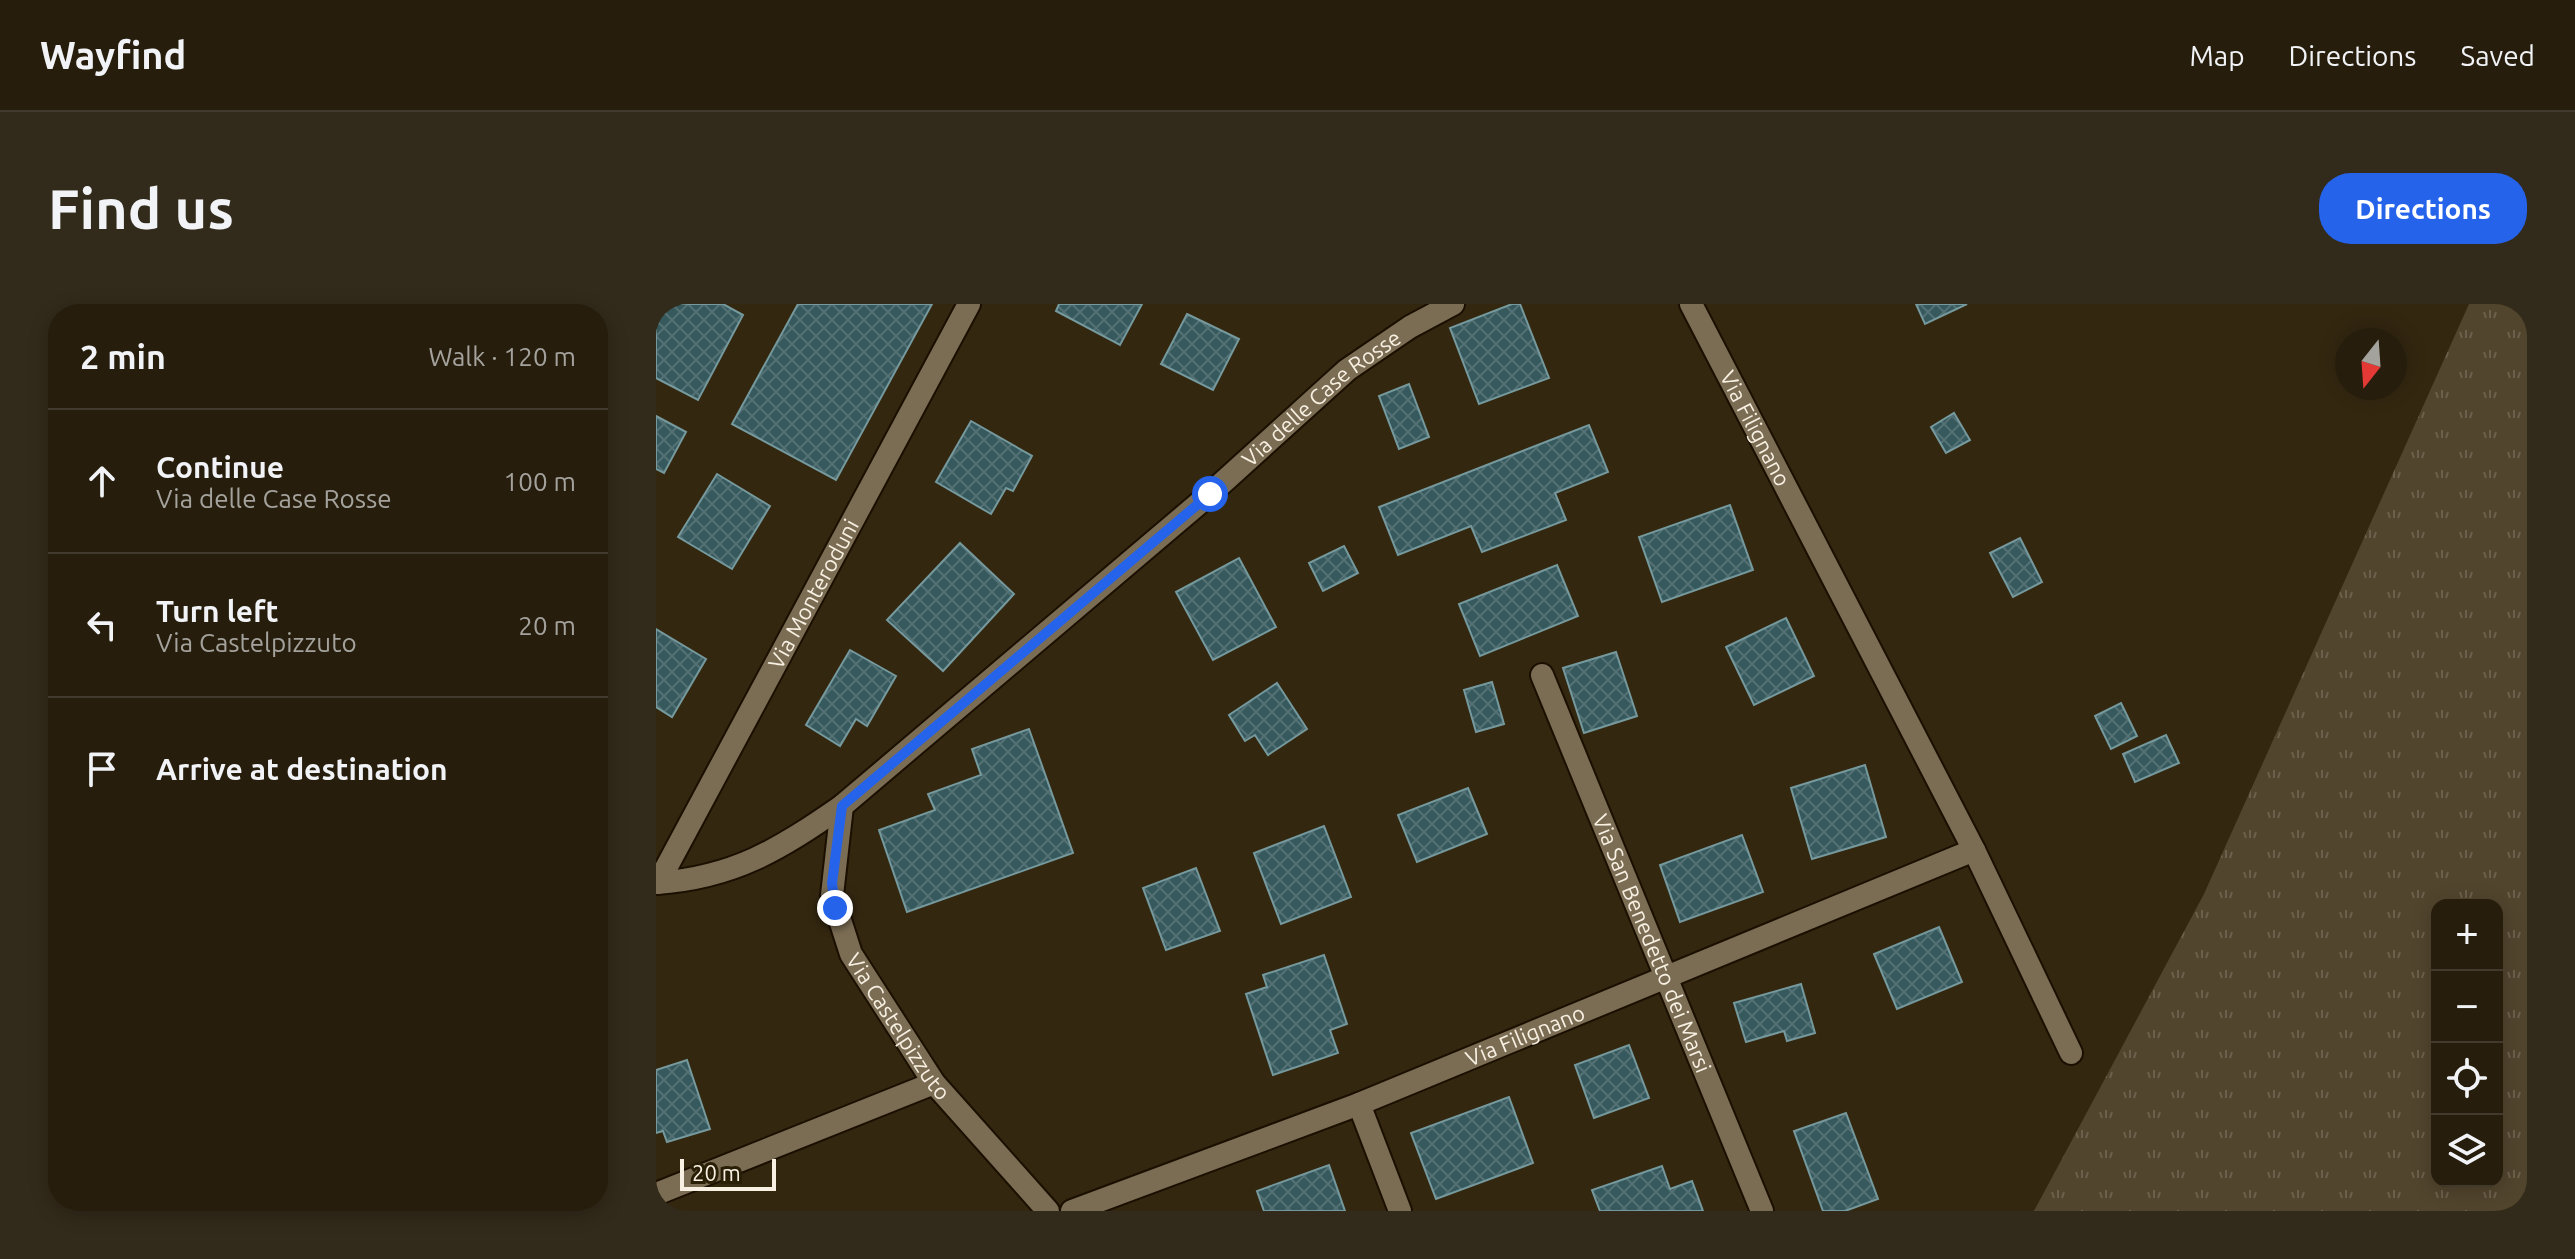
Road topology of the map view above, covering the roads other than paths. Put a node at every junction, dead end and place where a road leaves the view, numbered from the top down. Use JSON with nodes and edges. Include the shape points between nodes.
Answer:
{"nodes":[{"id":1,"x":969,"y":304,"type":"edge"},
{"id":2,"x":1453,"y":304,"type":"edge"},
{"id":3,"x":1691,"y":304,"type":"edge"},
{"id":4,"x":1542,"y":675,"type":"dead end"},
{"id":5,"x":842,"y":806,"type":"junction"},
{"id":6,"x":1974,"y":850,"type":"junction"},
{"id":7,"x":657,"y":883,"type":"edge"},
{"id":8,"x":1669,"y":978,"type":"junction"},
{"id":9,"x":2071,"y":1053,"type":"dead end"},
{"id":10,"x":934,"y":1083,"type":"junction"},
{"id":11,"x":1359,"y":1104,"type":"junction"},
{"id":12,"x":656,"y":1194,"type":"edge"},
{"id":13,"x":1048,"y":1211,"type":"edge"},
{"id":14,"x":1072,"y":1211,"type":"edge"},
{"id":15,"x":1400,"y":1211,"type":"edge"},
{"id":16,"x":1762,"y":1211,"type":"edge"}],
"edges":[{"from":1,"to":7,"type":"street","name":"Via Monteroduni"},
{"from":2,"to":5,"type":"street","name":"Via delle Case Rosse","via":[[1347,370],[1210,494]]},
{"from":3,"to":6,"type":"street","name":"Via Filignano"},
{"from":4,"to":8,"type":"street","name":"Via San Benedetto dei Marsi"},
{"from":5,"to":7,"type":"street","name":"Via delle Case Rosse","via":[[781,848],[738,868]]},
{"from":5,"to":10,"type":"street","name":"Via Castelpizzuto","via":[[832,883],[838,923],[851,954]]},
{"from":6,"to":8,"type":"street","name":"Via Filignano"},
{"from":6,"to":9,"type":"street","name":"Via Filignano"},
{"from":8,"to":11,"type":"street","name":"Via Filignano"},
{"from":8,"to":16,"type":"street","name":"Via San Benedetto dei Marsi"},
{"from":10,"to":12,"type":"street"},
{"from":10,"to":13,"type":"street","name":"Via Castelpizzuto"},
{"from":11,"to":14,"type":"street","name":"Via Filignano"},
{"from":11,"to":15,"type":"street"}]}
